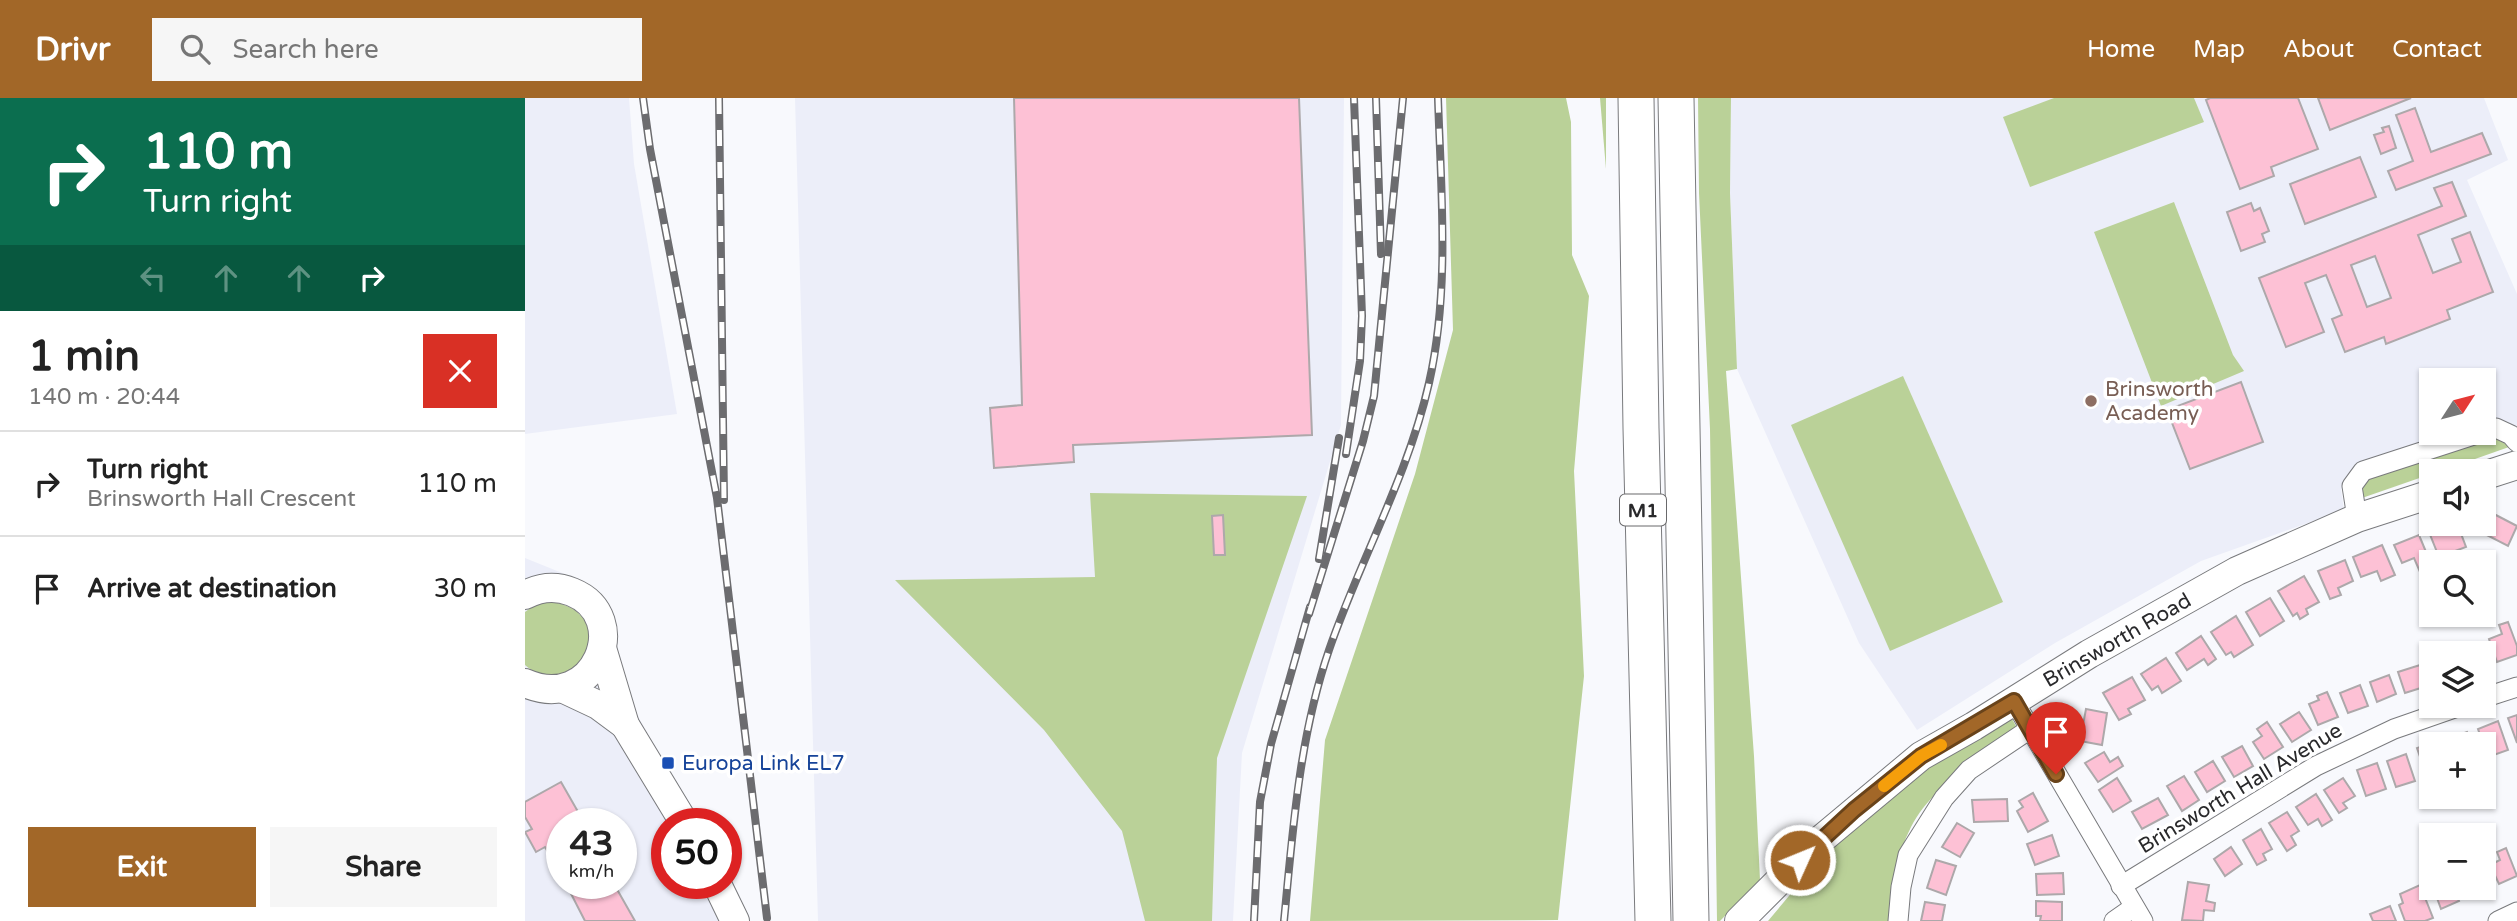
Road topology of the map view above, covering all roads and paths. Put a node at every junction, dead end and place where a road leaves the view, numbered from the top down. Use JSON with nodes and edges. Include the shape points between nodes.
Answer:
{"nodes":[{"id":1,"x":1636,"y":98,"type":"edge"},
{"id":2,"x":1676,"y":98,"type":"edge"},
{"id":3,"x":2496,"y":428,"type":"edge"},
{"id":4,"x":2517,"y":442,"type":"edge"},
{"id":5,"x":2443,"y":445,"type":"edge"},
{"id":6,"x":2517,"y":465,"type":"edge"},
{"id":7,"x":2496,"y":472,"type":"edge"},
{"id":8,"x":2419,"y":498,"type":"edge"},
{"id":9,"x":2357,"y":518,"type":"junction"},
{"id":10,"x":532,"y":585,"type":"edge"},
{"id":11,"x":602,"y":648,"type":"junction"},
{"id":12,"x":525,"y":683,"type":"edge"},
{"id":13,"x":2517,"y":687,"type":"edge"},
{"id":14,"x":564,"y":689,"type":"junction"},
{"id":15,"x":2496,"y":694,"type":"edge"},
{"id":16,"x":2014,"y":701,"type":"junction"},
{"id":17,"x":2426,"y":718,"type":"edge"},
{"id":18,"x":625,"y":725,"type":"junction"},
{"id":19,"x":2030,"y":729,"type":"junction"},
{"id":20,"x":675,"y":808,"type":"edge"},
{"id":21,"x":2122,"y":886,"type":"junction"},
{"id":22,"x":724,"y":899,"type":"edge"},
{"id":23,"x":2517,"y":912,"type":"edge"},
{"id":24,"x":2138,"y":914,"type":"edge"},
{"id":25,"x":735,"y":921,"type":"edge"},
{"id":26,"x":1653,"y":921,"type":"edge"},
{"id":27,"x":1691,"y":921,"type":"edge"},
{"id":28,"x":1739,"y":921,"type":"edge"},
{"id":29,"x":1898,"y":921,"type":"edge"},
{"id":30,"x":2114,"y":921,"type":"edge"},
{"id":31,"x":2498,"y":921,"type":"edge"}],
"edges":[{"from":1,"to":26,"type":"highway","number":"M1"},
{"from":2,"to":27,"type":"highway","number":"M1"},
{"from":3,"to":4,"type":"street"},
{"from":5,"to":9,"type":"street","via":[[2364,471],[2352,486]]},
{"from":6,"to":7,"type":"main road"},
{"from":8,"to":9,"type":"main road","name":"Brinsworth Road"},
{"from":9,"to":16,"type":"main road","name":"Brinsworth Road","via":[[2237,571]]},
{"from":10,"to":11,"type":"main road","via":[[562,588],[589,604],[603,632]]},
{"from":11,"to":14,"type":"main road","via":[[589,674]]},
{"from":11,"to":18,"type":"main road"},
{"from":12,"to":14,"type":"main road"},
{"from":13,"to":15,"type":"street"},
{"from":14,"to":18,"type":"main road","via":[[598,705]]},
{"from":16,"to":19,"type":"street"},
{"from":16,"to":28,"type":"main road","name":"Brinsworth Road","via":[[1921,756],[1882,787],[1818,842]]},
{"from":17,"to":21,"type":"street","name":"Brinsworth Hall Avenue","via":[[2316,765]]},
{"from":18,"to":20,"type":"main road"},
{"from":19,"to":21,"type":"street"},
{"from":19,"to":29,"type":"street","via":[[1969,771],[1944,798],[1908,855]]},
{"from":21,"to":24,"type":"street"},
{"from":22,"to":25,"type":"main road"},
{"from":23,"to":31,"type":"street"},
{"from":24,"to":30,"type":"street"}]}
